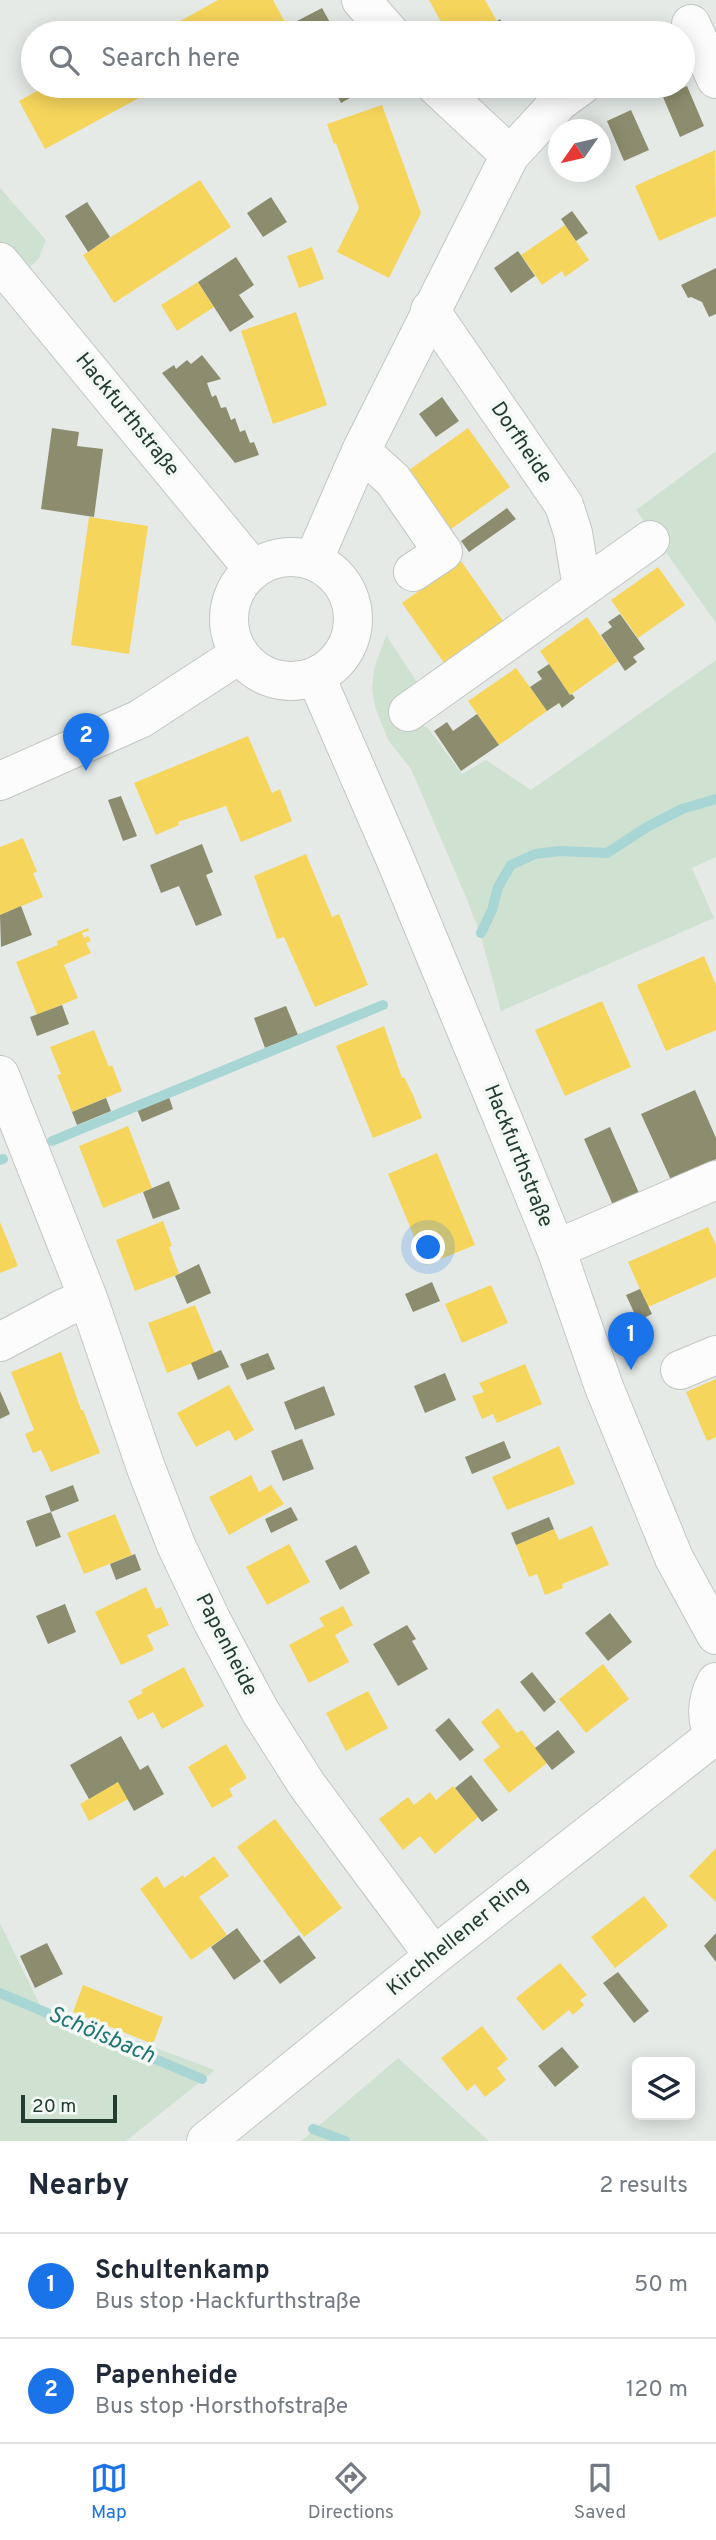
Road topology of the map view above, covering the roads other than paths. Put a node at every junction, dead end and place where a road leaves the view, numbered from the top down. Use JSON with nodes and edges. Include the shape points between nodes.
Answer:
{"nodes":[{"id":1,"x":361,"y":0,"type":"edge"},
{"id":2,"x":379,"y":21,"type":"edge"},
{"id":3,"x":695,"y":29,"type":"edge"},
{"id":4,"x":716,"y":79,"type":"edge"},
{"id":5,"x":449,"y":98,"type":"edge"},
{"id":6,"x":564,"y":98,"type":"edge"},
{"id":7,"x":510,"y":155,"type":"junction"},
{"id":8,"x":0,"y":262,"type":"edge"},
{"id":9,"x":430,"y":310,"type":"junction"},
{"id":10,"x":361,"y":451,"type":"junction"},
{"id":11,"x":650,"y":540,"type":"dead end"},
{"id":12,"x":313,"y":561,"type":"junction"},
{"id":13,"x":253,"y":569,"type":"junction"},
{"id":14,"x":413,"y":572,"type":"dead end"},
{"id":15,"x":582,"y":588,"type":"junction"},
{"id":16,"x":240,"y":654,"type":"junction"},
{"id":17,"x":316,"y":677,"type":"junction"},
{"id":18,"x":408,"y":712,"type":"dead end"},
{"id":19,"x":0,"y":780,"type":"edge"},
{"id":20,"x":0,"y":1075,"type":"edge"},
{"id":21,"x":716,"y":1180,"type":"edge"},
{"id":22,"x":555,"y":1249,"type":"junction"},
{"id":23,"x":88,"y":1298,"type":"junction"},
{"id":24,"x":0,"y":1342,"type":"edge"},
{"id":25,"x":716,"y":1354,"type":"edge"},
{"id":26,"x":680,"y":1370,"type":"dead end"},
{"id":27,"x":716,"y":1635,"type":"edge"},
{"id":28,"x":716,"y":1682,"type":"edge"},
{"id":29,"x":715,"y":1738,"type":"edge"},
{"id":30,"x":434,"y":1955,"type":"junction"},
{"id":31,"x":206,"y":2141,"type":"edge"}],
"edges":[{"from":1,"to":2,"type":"street"},
{"from":3,"to":4,"type":"street"},
{"from":5,"to":7,"type":"street"},
{"from":6,"to":7,"type":"street"},
{"from":7,"to":9,"type":"street"},
{"from":8,"to":13,"type":"street","name":"Hackfurthstraße"},
{"from":9,"to":10,"type":"street"},
{"from":9,"to":15,"type":"street","name":"Dorfheide","via":[[564,505]]},
{"from":10,"to":12,"type":"street"},
{"from":10,"to":14,"type":"street","via":[[393,480],[443,552]]},
{"from":11,"to":15,"type":"street"},
{"from":12,"to":13,"type":"street","via":[[276,558]]},
{"from":12,"to":17,"type":"street","via":[[339,578],[352,606],[353,622],[344,652]]},
{"from":13,"to":16,"type":"street","via":[[231,602],[229,622]]},
{"from":15,"to":18,"type":"street"},
{"from":16,"to":17,"type":"street","via":[[254,669],[279,680],[300,682]]},
{"from":16,"to":19,"type":"street","via":[[140,719]]},
{"from":17,"to":22,"type":"street","name":"Hackfurthstraße"},
{"from":20,"to":23,"type":"street","name":"Papenheide"},
{"from":21,"to":22,"type":"street"},
{"from":22,"to":27,"type":"street","name":"Hackfurthstraße","via":[[604,1387],[674,1558]]},
{"from":23,"to":24,"type":"street"},
{"from":23,"to":30,"type":"street","name":"Papenheide","via":[[151,1481],[212,1621],[307,1786]]},
{"from":25,"to":26,"type":"street"},
{"from":28,"to":29,"type":"street","via":[[708,1706]]},
{"from":29,"to":30,"type":"street","name":"Kirchhellener Ring"},
{"from":30,"to":31,"type":"street","name":"Kirchhellener Ring"}]}
